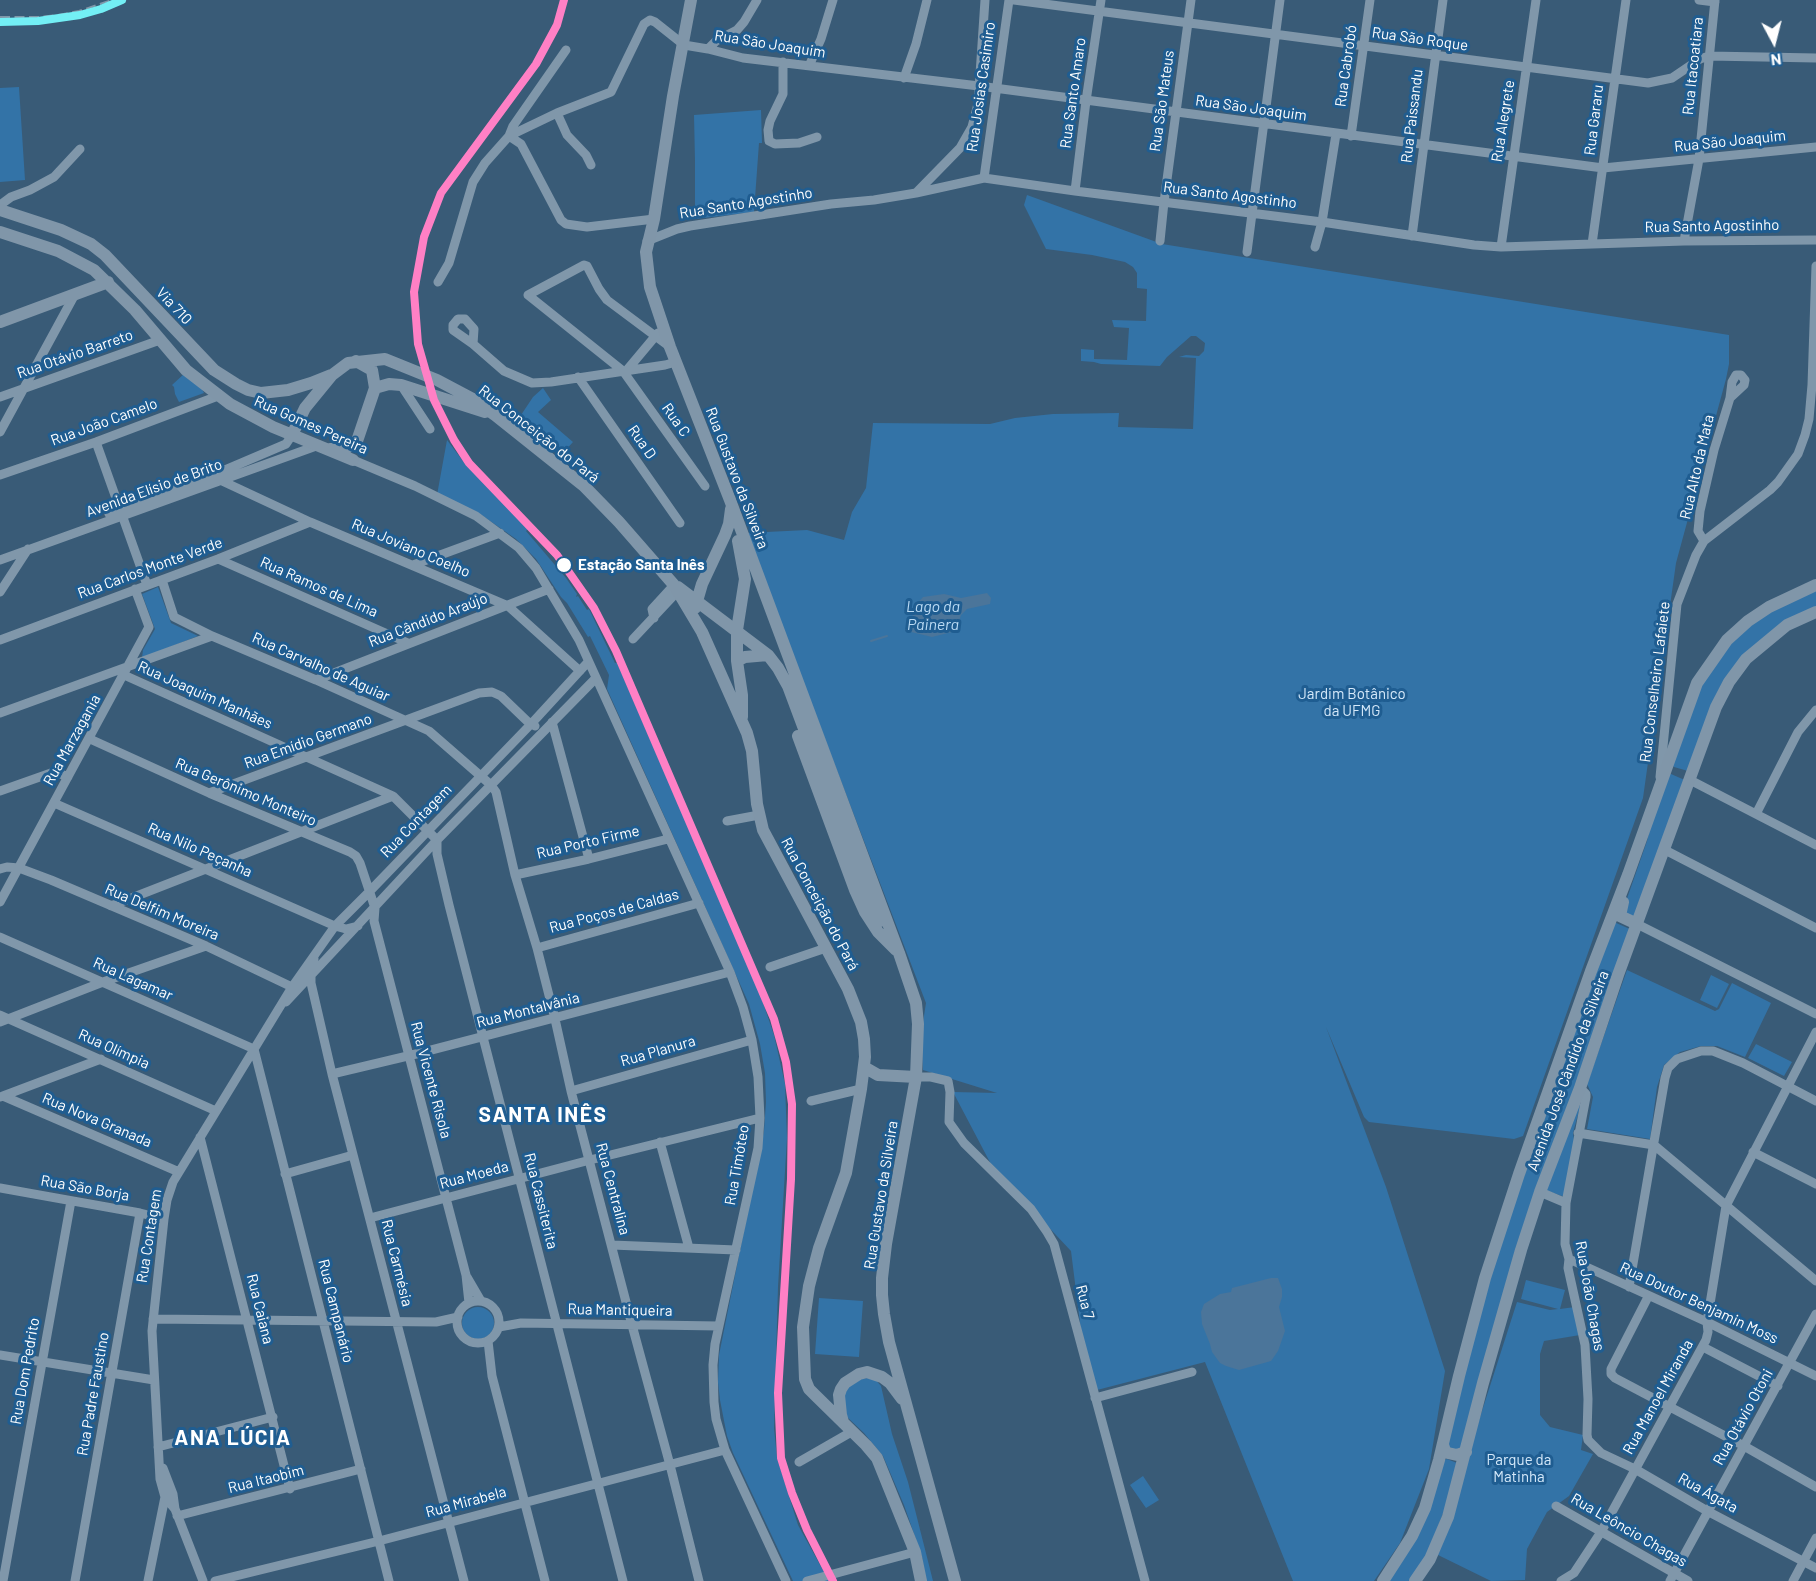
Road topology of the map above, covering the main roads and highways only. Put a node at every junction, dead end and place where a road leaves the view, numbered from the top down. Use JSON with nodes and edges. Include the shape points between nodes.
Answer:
{"nodes":[{"id":1,"x":691,"y":0,"type":"edge"},
{"id":2,"x":4,"y":208,"type":"edge"},
{"id":3,"x":0,"y":232,"type":"edge"},
{"id":4,"x":108,"y":282,"type":"junction"},
{"id":5,"x":0,"y":322,"type":"edge"},
{"id":6,"x":356,"y":361,"type":"junction"},
{"id":7,"x":332,"y":375,"type":"junction"},
{"id":8,"x":375,"y":388,"type":"junction"},
{"id":9,"x":495,"y":415,"type":"junction"},
{"id":10,"x":292,"y":435,"type":"junction"},
{"id":11,"x":356,"y":444,"type":"junction"},
{"id":12,"x":324,"y":447,"type":"junction"},
{"id":13,"x":731,"y":505,"type":"junction"},
{"id":14,"x":702,"y":584,"type":"junction"},
{"id":15,"x":1816,"y":585,"type":"edge"},
{"id":16,"x":676,"y":588,"type":"junction"},
{"id":17,"x":696,"y":600,"type":"junction"},
{"id":18,"x":1816,"y":612,"type":"edge"},
{"id":19,"x":693,"y":615,"type":"junction"},
{"id":20,"x":737,"y":630,"type":"junction"},
{"id":21,"x":768,"y":655,"type":"junction"},
{"id":22,"x":737,"y":661,"type":"junction"},
{"id":23,"x":742,"y":722,"type":"junction"},
{"id":24,"x":1669,"y":766,"type":"junction"},
{"id":25,"x":1690,"y":780,"type":"junction"},
{"id":26,"x":1628,"y":875,"type":"junction"},
{"id":27,"x":1637,"y":924,"type":"junction"},
{"id":28,"x":899,"y":952,"type":"junction"},
{"id":29,"x":864,"y":1067,"type":"junction"},
{"id":30,"x":916,"y":1077,"type":"junction"},
{"id":31,"x":906,"y":1404,"type":"junction"},
{"id":32,"x":849,"y":1428,"type":"junction"},
{"id":33,"x":1443,"y":1445,"type":"junction"},
{"id":34,"x":1466,"y":1452,"type":"junction"},
{"id":35,"x":1439,"y":1461,"type":"junction"},
{"id":36,"x":1462,"y":1467,"type":"junction"},
{"id":37,"x":921,"y":1581,"type":"edge"},
{"id":38,"x":954,"y":1581,"type":"edge"},
{"id":39,"x":1383,"y":1581,"type":"edge"},
{"id":40,"x":1415,"y":1581,"type":"edge"}],
"edges":[{"from":1,"to":13,"type":"main road","name":"Rua Gustavo da Silveira","via":[[646,252],[650,287],[670,347]]},
{"from":2,"to":7,"type":"main road","name":"Via 710","via":[[91,244],[214,370],[236,384],[261,393],[288,390]]},
{"from":3,"to":4,"type":"main road","name":"Rua Gomes Pereira","via":[[72,258]]},
{"from":4,"to":5,"type":"main road"},
{"from":4,"to":10,"type":"main road","name":"Rua Gomes Pereira","via":[[186,370],[245,412]]},
{"from":6,"to":7,"type":"main road"},
{"from":6,"to":8,"type":"main road","via":[[372,370]]},
{"from":6,"to":9,"type":"main road","name":"Rua Conceição do Pará","via":[[385,359],[419,372]]},
{"from":7,"to":10,"type":"main road","via":[[305,408]]},
{"from":8,"to":9,"type":"main road","via":[[401,385]]},
{"from":8,"to":11,"type":"main road"},
{"from":9,"to":16,"type":"main road","name":"Rua Conceição do Pará","via":[[584,486]]},
{"from":10,"to":12,"type":"main road","name":"Rua Gomes Pereira"},
{"from":11,"to":12,"type":"main road","via":[[342,449]]},
{"from":11,"to":12,"type":"main road","name":"Rua Gomes Pereira","via":[[358,462]]},
{"from":13,"to":14,"type":"main road","via":[[725,535]]},
{"from":13,"to":20,"type":"main road","via":[[745,579]]},
{"from":13,"to":28,"type":"main road","name":"Rua Gustavo da Silveira"},
{"from":14,"to":16,"type":"main road"},
{"from":14,"to":17,"type":"main road"},
{"from":15,"to":24,"type":"main road","name":"Avenida José Cândido da Silveira","via":[[1769,607],[1727,640],[1697,683]]},
{"from":16,"to":17,"type":"main road","name":"Rua Gustavo da Silveira"},
{"from":16,"to":19,"type":"main road","name":"Rua Conceição do Pará"},
{"from":17,"to":19,"type":"main road"},
{"from":17,"to":20,"type":"main road","name":"Rua Gustavo da Silveira"},
{"from":18,"to":25,"type":"main road","name":"Avenida José Cândido da Silveira","via":[[1787,625],[1746,659],[1716,707]]},
{"from":19,"to":23,"type":"main road","name":"Rua Conceição do Pará"},
{"from":20,"to":21,"type":"main road","name":"Rua Gustavo da Silveira"},
{"from":20,"to":22,"type":"main road"},
{"from":21,"to":22,"type":"main road"},
{"from":21,"to":28,"type":"main road","name":"Rua Gustavo da Silveira","via":[[788,686],[866,895]]},
{"from":22,"to":23,"type":"main road"},
{"from":23,"to":29,"type":"main road","name":"Rua Conceição do Pará","via":[[752,751],[763,830],[848,989],[861,1022]]},
{"from":24,"to":25,"type":"main road"},
{"from":24,"to":26,"type":"main road","name":"Avenida José Cândido da Silveira"},
{"from":25,"to":27,"type":"main road","name":"Avenida José Cândido da Silveira"},
{"from":26,"to":27,"type":"main road","via":[[1629,886],[1620,914]]},
{"from":26,"to":33,"type":"main road","name":"Avenida José Cândido da Silveira","via":[[1485,1278]]},
{"from":27,"to":34,"type":"main road","name":"Avenida José Cândido da Silveira","via":[[1521,1250]]},
{"from":28,"to":30,"type":"main road","name":"Rua Gustavo da Silveira","via":[[917,1010]]},
{"from":29,"to":30,"type":"main road","via":[[878,1075]]},
{"from":29,"to":32,"type":"main road","name":"Rua Conceição do Pará","via":[[846,1173],[819,1248],[803,1327],[805,1379],[809,1389]]},
{"from":30,"to":31,"type":"main road","name":"Rua Gustavo da Silveira","via":[[882,1278],[884,1314]]},
{"from":31,"to":32,"type":"main road","via":[[882,1377],[867,1372],[859,1374],[845,1383],[839,1395],[841,1415]]},
{"from":31,"to":38,"type":"main road","name":"Rua Gustavo da Silveira"},
{"from":32,"to":37,"type":"main road","name":"Rua Conceição do Pará","via":[[877,1458],[915,1552]]},
{"from":33,"to":34,"type":"main road","via":[[1448,1454]]},
{"from":33,"to":35,"type":"main road","name":"Avenida José Cândido da Silveira"},
{"from":34,"to":36,"type":"main road","name":"Avenida José Cândido da Silveira"},
{"from":35,"to":36,"type":"main road","via":[[1456,1459]]},
{"from":35,"to":39,"type":"main road","name":"Avenida José Cândido da Silveira","via":[[1421,1517]]},
{"from":36,"to":40,"type":"main road","name":"Avenida José Cândido da Silveira","via":[[1444,1529]]}]}
